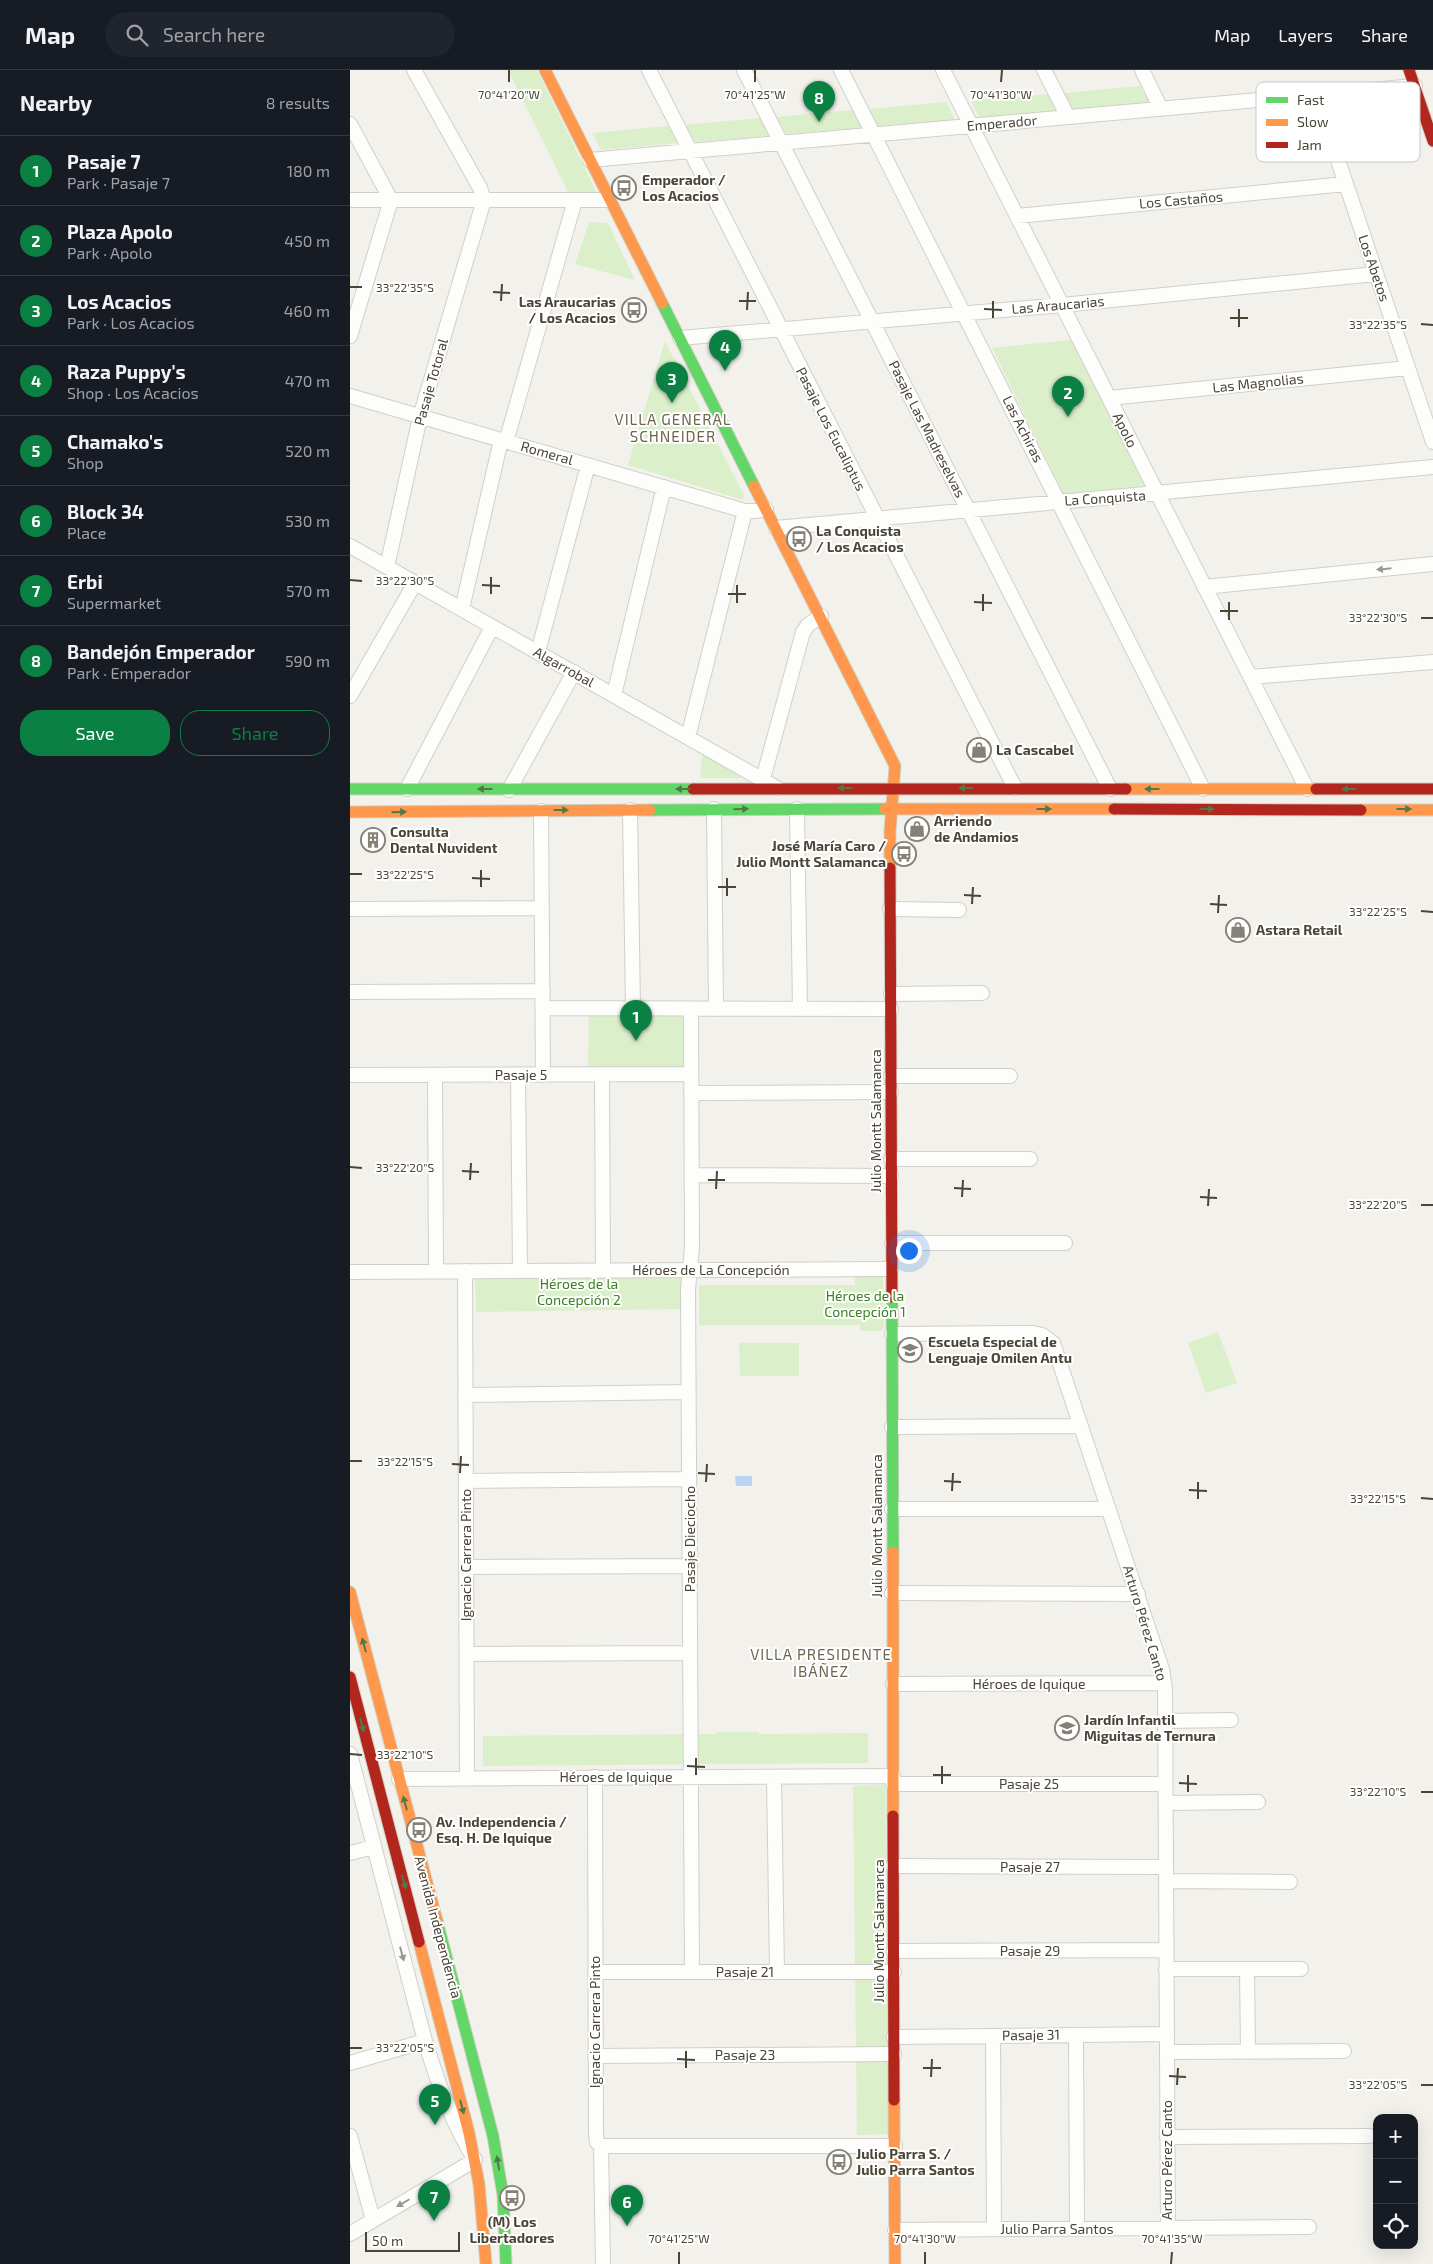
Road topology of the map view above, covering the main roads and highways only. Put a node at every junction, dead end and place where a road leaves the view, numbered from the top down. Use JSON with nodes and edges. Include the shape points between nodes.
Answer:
{"nodes":[{"id":1,"x":545,"y":70,"type":"edge"},
{"id":2,"x":1409,"y":70,"type":"edge"},
{"id":3,"x":1414,"y":82,"type":"edge"},
{"id":4,"x":1420,"y":101,"type":"edge"},
{"id":5,"x":1433,"y":141,"type":"edge"},
{"id":6,"x":894,"y":788,"type":"junction"},
{"id":7,"x":350,"y":789,"type":"edge"},
{"id":8,"x":1376,"y":789,"type":"junction"},
{"id":9,"x":1433,"y":789,"type":"edge"},
{"id":10,"x":891,"y":809,"type":"junction"},
{"id":11,"x":1377,"y":809,"type":"junction"},
{"id":12,"x":1433,"y":810,"type":"edge"},
{"id":13,"x":350,"y":812,"type":"edge"},
{"id":14,"x":350,"y":1592,"type":"edge"},
{"id":15,"x":350,"y":1677,"type":"edge"},
{"id":16,"x":486,"y":2264,"type":"edge"},
{"id":17,"x":506,"y":2264,"type":"edge"},
{"id":18,"x":895,"y":2264,"type":"edge"}],
"edges":[{"from":1,"to":6,"type":"main road","name":"Julio Montt Salamanca","via":[[894,761]]},
{"from":2,"to":3,"type":"main road"},
{"from":4,"to":5,"type":"main road"},
{"from":6,"to":7,"type":"main road","one_way":true},
{"from":8,"to":6,"type":"main road","one_way":true},
{"from":6,"to":10,"type":"main road","name":"Julio Montt Salamanca"},
{"from":8,"to":9,"type":"main road"},
{"from":8,"to":11,"type":"main road"},
{"from":10,"to":11,"type":"main road","one_way":true},
{"from":13,"to":10,"type":"main road","one_way":true},
{"from":10,"to":18,"type":"main road","name":"Julio Montt Salamanca","via":[[897,910],[891,994]]},
{"from":11,"to":12,"type":"main road","one_way":true},
{"from":17,"to":14,"type":"main road","name":"Avenida Independencia","one_way":true,"via":[[503,2195],[493,2136]]},
{"from":15,"to":16,"type":"main road","name":"Avenida Independencia","one_way":true,"via":[[475,2160]]}]}
